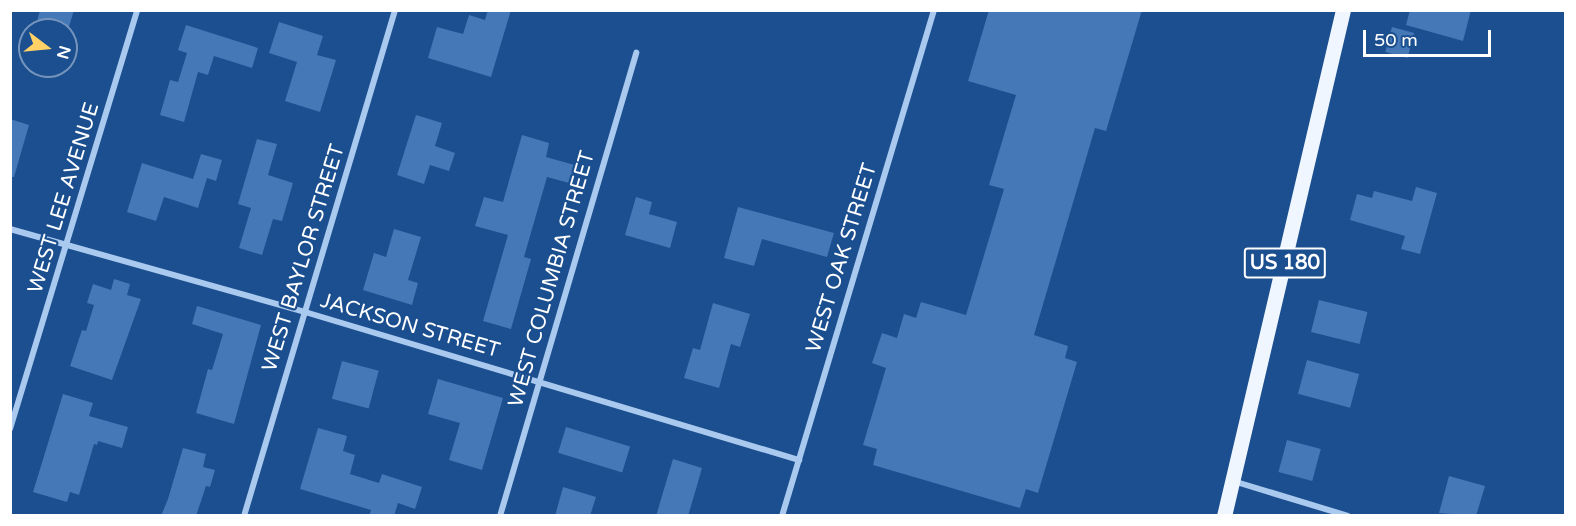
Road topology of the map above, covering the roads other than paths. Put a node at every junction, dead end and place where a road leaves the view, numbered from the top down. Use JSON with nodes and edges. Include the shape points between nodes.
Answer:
{"nodes":[{"id":1,"x":137,"y":10,"type":"edge"},
{"id":2,"x":395,"y":10,"type":"edge"},
{"id":3,"x":934,"y":10,"type":"edge"},
{"id":4,"x":1343,"y":10,"type":"edge"},
{"id":5,"x":636,"y":53,"type":"dead end"},
{"id":6,"x":10,"y":229,"type":"edge"},
{"id":7,"x":68,"y":246,"type":"junction"},
{"id":8,"x":304,"y":312,"type":"junction"},
{"id":9,"x":539,"y":382,"type":"junction"},
{"id":10,"x":10,"y":429,"type":"edge"},
{"id":11,"x":799,"y":460,"type":"junction"},
{"id":12,"x":1233,"y":481,"type":"junction"},
{"id":13,"x":244,"y":516,"type":"edge"},
{"id":14,"x":500,"y":516,"type":"edge"},
{"id":15,"x":782,"y":516,"type":"edge"},
{"id":16,"x":1224,"y":516,"type":"edge"},
{"id":17,"x":1348,"y":516,"type":"edge"}],
"edges":[{"from":1,"to":7,"type":"street","name":"WEST LEE AVENUE"},
{"from":2,"to":8,"type":"street","name":"WEST BAYLOR STREET"},
{"from":3,"to":11,"type":"street","name":"WEST OAK STREET"},
{"from":4,"to":12,"type":"main road","number":"US 180"},
{"from":5,"to":9,"type":"street","name":"WEST COLUMBIA STREET"},
{"from":6,"to":7,"type":"street","name":"JACKSON STREET"},
{"from":7,"to":8,"type":"street","name":"JACKSON STREET"},
{"from":7,"to":10,"type":"street","name":"WEST LEE AVENUE"},
{"from":8,"to":9,"type":"street","name":"JACKSON STREET"},
{"from":8,"to":13,"type":"street","name":"WEST BAYLOR STREET"},
{"from":9,"to":11,"type":"street","name":"JACKSON STREET"},
{"from":9,"to":14,"type":"street","name":"WEST COLUMBIA STREET"},
{"from":11,"to":15,"type":"street","name":"WEST OAK STREET"},
{"from":12,"to":16,"type":"main road","number":"US 180"},
{"from":12,"to":17,"type":"street"}]}
